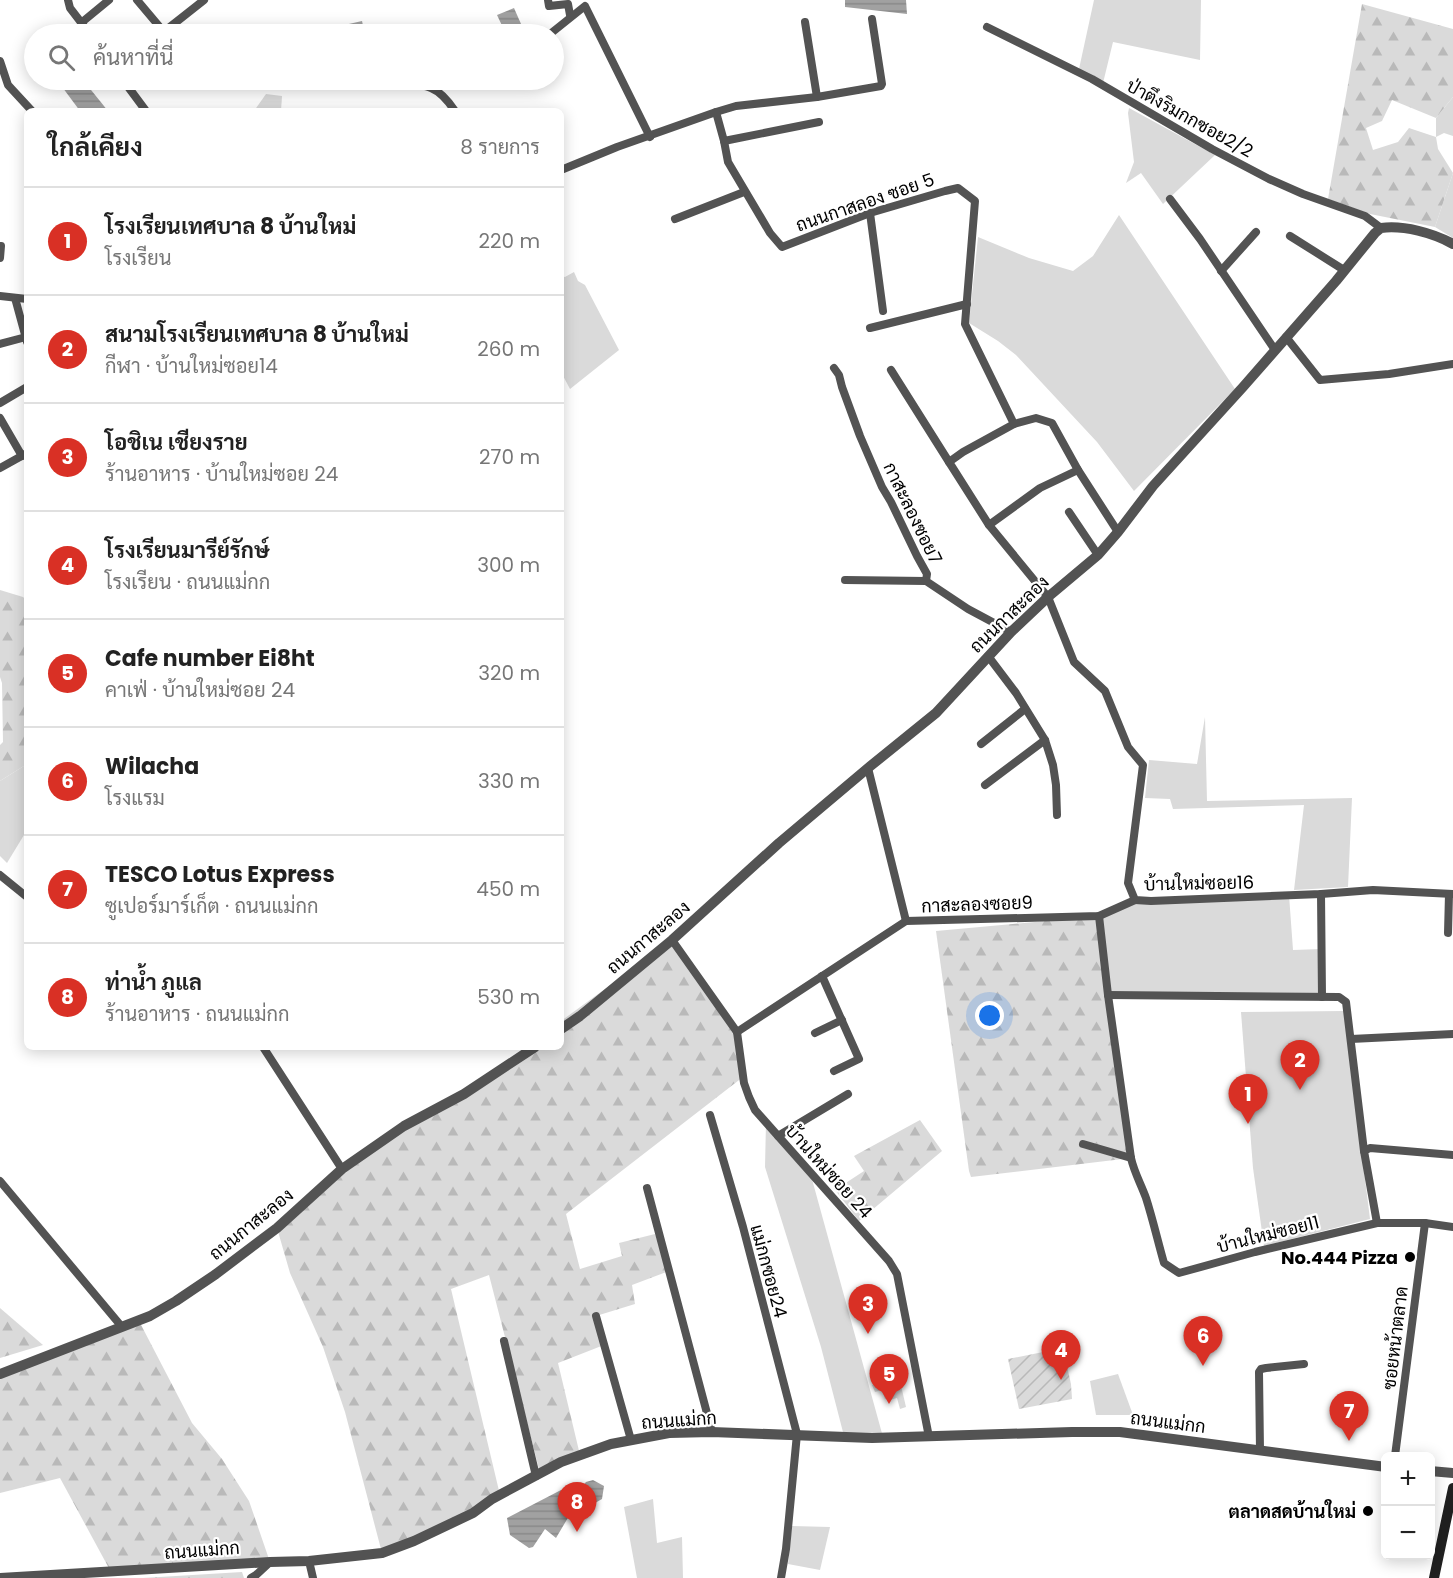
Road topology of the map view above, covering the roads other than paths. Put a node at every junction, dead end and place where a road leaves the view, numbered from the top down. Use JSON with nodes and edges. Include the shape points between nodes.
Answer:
{"nodes":[{"id":1,"x":68,"y":0,"type":"edge"},
{"id":2,"x":109,"y":0,"type":"edge"},
{"id":3,"x":137,"y":0,"type":"edge"},
{"id":4,"x":204,"y":0,"type":"edge"},
{"id":5,"x":548,"y":0,"type":"edge"},
{"id":6,"x":570,"y":15,"type":"dead end"},
{"id":7,"x":872,"y":19,"type":"dead end"},
{"id":8,"x":805,"y":22,"type":"dead end"},
{"id":9,"x":81,"y":23,"type":"joint"},
{"id":10,"x":155,"y":24,"type":"edge"},
{"id":11,"x":173,"y":24,"type":"edge"},
{"id":12,"x":562,"y":24,"type":"edge"},
{"id":13,"x":987,"y":27,"type":"dead end"},
{"id":14,"x":0,"y":61,"type":"edge"},
{"id":15,"x":130,"y":90,"type":"edge"},
{"id":16,"x":435,"y":90,"type":"edge"},
{"id":17,"x":817,"y":97,"type":"junction"},
{"id":18,"x":29,"y":108,"type":"edge"},
{"id":19,"x":144,"y":108,"type":"edge"},
{"id":20,"x":452,"y":108,"type":"edge"},
{"id":21,"x":716,"y":112,"type":"junction"},
{"id":22,"x":819,"y":122,"type":"dead end"},
{"id":23,"x":650,"y":136,"type":"junction"},
{"id":24,"x":724,"y":141,"type":"junction"},
{"id":25,"x":564,"y":169,"type":"edge"},
{"id":26,"x":744,"y":192,"type":"junction"},
{"id":27,"x":1170,"y":199,"type":"dead end"},
{"id":28,"x":870,"y":213,"type":"junction"},
{"id":29,"x":675,"y":219,"type":"dead end"},
{"id":30,"x":1382,"y":228,"type":"junction"},
{"id":31,"x":1256,"y":232,"type":"dead end"},
{"id":32,"x":1290,"y":236,"type":"dead end"},
{"id":33,"x":1453,"y":244,"type":"edge"},
{"id":34,"x":1,"y":246,"type":"edge"},
{"id":35,"x":0,"y":258,"type":"edge"},
{"id":36,"x":1344,"y":270,"type":"junction"},
{"id":37,"x":1221,"y":271,"type":"junction"},
{"id":38,"x":0,"y":296,"type":"edge"},
{"id":39,"x":15,"y":298,"type":"junction"},
{"id":40,"x":24,"y":299,"type":"edge"},
{"id":41,"x":967,"y":304,"type":"junction"},
{"id":42,"x":883,"y":311,"type":"dead end"},
{"id":43,"x":870,"y":328,"type":"dead end"},
{"id":44,"x":24,"y":332,"type":"edge"},
{"id":45,"x":1286,"y":337,"type":"junction"},
{"id":46,"x":24,"y":339,"type":"edge"},
{"id":47,"x":0,"y":344,"type":"edge"},
{"id":48,"x":1275,"y":350,"type":"junction"},
{"id":49,"x":1453,"y":364,"type":"edge"},
{"id":50,"x":834,"y":368,"type":"dead end"},
{"id":51,"x":891,"y":370,"type":"dead end"},
{"id":52,"x":24,"y":389,"type":"edge"},
{"id":53,"x":0,"y":403,"type":"edge"},
{"id":54,"x":0,"y":418,"type":"edge"},
{"id":55,"x":1014,"y":424,"type":"junction"},
{"id":56,"x":24,"y":453,"type":"edge"},
{"id":57,"x":24,"y":455,"type":"edge"},
{"id":58,"x":949,"y":462,"type":"junction"},
{"id":59,"x":0,"y":468,"type":"edge"},
{"id":60,"x":1078,"y":470,"type":"junction"},
{"id":61,"x":1069,"y":512,"type":"dead end"},
{"id":62,"x":989,"y":525,"type":"junction"},
{"id":63,"x":1118,"y":532,"type":"junction"},
{"id":64,"x":1098,"y":555,"type":"junction"},
{"id":65,"x":845,"y":580,"type":"dead end"},
{"id":66,"x":926,"y":581,"type":"junction"},
{"id":67,"x":1048,"y":597,"type":"junction"},
{"id":68,"x":1011,"y":632,"type":"junction"},
{"id":69,"x":988,"y":656,"type":"junction"},
{"id":70,"x":1025,"y":710,"type":"junction"},
{"id":71,"x":1045,"y":740,"type":"junction"},
{"id":72,"x":981,"y":744,"type":"dead end"},
{"id":73,"x":868,"y":768,"type":"junction"},
{"id":74,"x":985,"y":785,"type":"dead end"},
{"id":75,"x":1057,"y":815,"type":"dead end"},
{"id":76,"x":0,"y":874,"type":"edge"},
{"id":77,"x":24,"y":894,"type":"edge"},
{"id":78,"x":1321,"y":894,"type":"junction"},
{"id":79,"x":1451,"y":894,"type":"edge"},
{"id":80,"x":1135,"y":900,"type":"junction"},
{"id":81,"x":1099,"y":916,"type":"junction"},
{"id":82,"x":906,"y":921,"type":"junction"},
{"id":83,"x":1448,"y":933,"type":"dead end"},
{"id":84,"x":672,"y":940,"type":"junction"},
{"id":85,"x":822,"y":976,"type":"junction"},
{"id":86,"x":1108,"y":995,"type":"junction"},
{"id":87,"x":1322,"y":997,"type":"junction"},
{"id":88,"x":842,"y":1020,"type":"junction"},
{"id":89,"x":564,"y":1027,"type":"edge"},
{"id":90,"x":737,"y":1032,"type":"junction"},
{"id":91,"x":815,"y":1033,"type":"dead end"},
{"id":92,"x":1453,"y":1034,"type":"edge"},
{"id":93,"x":1351,"y":1039,"type":"junction"},
{"id":94,"x":265,"y":1050,"type":"edge"},
{"id":95,"x":530,"y":1050,"type":"edge"},
{"id":96,"x":834,"y":1071,"type":"dead end"},
{"id":97,"x":848,"y":1094,"type":"dead end"},
{"id":98,"x":710,"y":1115,"type":"dead end"},
{"id":99,"x":778,"y":1136,"type":"junction"},
{"id":100,"x":1083,"y":1144,"type":"dead end"},
{"id":101,"x":1364,"y":1151,"type":"junction"},
{"id":102,"x":1453,"y":1155,"type":"edge"},
{"id":103,"x":1131,"y":1158,"type":"junction"},
{"id":104,"x":342,"y":1169,"type":"junction"},
{"id":105,"x":0,"y":1181,"type":"edge"},
{"id":106,"x":647,"y":1188,"type":"dead end"},
{"id":107,"x":1377,"y":1223,"type":"junction"},
{"id":108,"x":1425,"y":1223,"type":"junction"},
{"id":109,"x":1453,"y":1227,"type":"edge"},
{"id":110,"x":596,"y":1316,"type":"dead end"},
{"id":111,"x":122,"y":1327,"type":"junction"},
{"id":112,"x":504,"y":1341,"type":"dead end"},
{"id":113,"x":1304,"y":1364,"type":"dead end"},
{"id":114,"x":0,"y":1374,"type":"edge"},
{"id":115,"x":712,"y":1432,"type":"junction"},
{"id":116,"x":797,"y":1434,"type":"junction"},
{"id":117,"x":929,"y":1437,"type":"junction"},
{"id":118,"x":631,"y":1440,"type":"junction"},
{"id":119,"x":1260,"y":1450,"type":"junction"},
{"id":120,"x":1396,"y":1452,"type":"edge"},
{"id":121,"x":1381,"y":1466,"type":"edge"},
{"id":122,"x":1435,"y":1471,"type":"edge"},
{"id":123,"x":1453,"y":1473,"type":"edge"},
{"id":124,"x":536,"y":1476,"type":"junction"},
{"id":125,"x":1453,"y":1488,"type":"edge"},
{"id":126,"x":309,"y":1561,"type":"junction"},
{"id":127,"x":270,"y":1562,"type":"junction"},
{"id":128,"x":0,"y":1578,"type":"edge"},
{"id":129,"x":250,"y":1578,"type":"edge"},
{"id":130,"x":312,"y":1578,"type":"edge"},
{"id":131,"x":781,"y":1578,"type":"edge"},
{"id":132,"x":1434,"y":1578,"type":"edge"}],
"edges":[{"from":1,"to":9,"type":"street"},
{"from":2,"to":9,"type":"street"},
{"from":3,"to":10,"type":"street"},
{"from":4,"to":11,"type":"street"},
{"from":5,"to":6,"type":"street","via":[[549,6],[568,4]]},
{"from":7,"to":17,"type":"street","via":[[882,84]]},
{"from":8,"to":17,"type":"street"},
{"from":12,"to":23,"type":"street","via":[[585,6]]},
{"from":13,"to":30,"type":"street","name":"ป่าตึงริมกกซอย2/2","via":[[1092,79],[1269,179],[1365,216]]},
{"from":14,"to":18,"type":"street","via":[[8,85]]},
{"from":15,"to":19,"type":"street"},
{"from":16,"to":20,"type":"street"},
{"from":17,"to":21,"type":"street"},
{"from":21,"to":23,"type":"street"},
{"from":21,"to":24,"type":"street","name":"ถนนกาสลอง ซอย 5"},
{"from":22,"to":24,"type":"street"},
{"from":23,"to":25,"type":"street"},
{"from":24,"to":26,"type":"street","name":"ถนนกาสลอง ซอย 5","via":[[728,162]]},
{"from":26,"to":28,"type":"street","name":"ถนนกาสลอง ซอย 5","via":[[782,247]]},
{"from":26,"to":29,"type":"street"},
{"from":27,"to":37,"type":"street"},
{"from":28,"to":41,"type":"street","name":"ถนนกาสลอง ซอย 5","via":[[958,188],[975,201]]},
{"from":28,"to":42,"type":"street"},
{"from":30,"to":33,"type":"street","via":[[1420,232]]},
{"from":30,"to":36,"type":"street","name":"ถนนกาสะลอง"},
{"from":31,"to":37,"type":"street"},
{"from":32,"to":36,"type":"street"},
{"from":34,"to":35,"type":"street"},
{"from":36,"to":45,"type":"street","name":"ถนนกาสะลอง"},
{"from":37,"to":48,"type":"street"},
{"from":38,"to":39,"type":"street"},
{"from":39,"to":40,"type":"street"},
{"from":39,"to":44,"type":"street"},
{"from":41,"to":43,"type":"street"},
{"from":41,"to":55,"type":"street","name":"ถนนกาสลอง ซอย 5","via":[[965,324]]},
{"from":45,"to":48,"type":"street","name":"ถนนกาสะลอง"},
{"from":45,"to":49,"type":"street","via":[[1320,380]]},
{"from":46,"to":47,"type":"street"},
{"from":48,"to":63,"type":"street","name":"ถนนกาสะลอง","via":[[1153,486]]},
{"from":50,"to":66,"type":"street","name":"กาสะลองซอย7","via":[[882,487],[927,574]]},
{"from":51,"to":58,"type":"street"},
{"from":52,"to":53,"type":"street"},
{"from":54,"to":56,"type":"street"},
{"from":55,"to":58,"type":"street"},
{"from":55,"to":60,"type":"street","via":[[1036,418],[1052,423]]},
{"from":57,"to":59,"type":"street"},
{"from":58,"to":62,"type":"street"},
{"from":60,"to":62,"type":"street","via":[[1040,488]]},
{"from":60,"to":63,"type":"street"},
{"from":61,"to":64,"type":"street"},
{"from":62,"to":67,"type":"street"},
{"from":63,"to":64,"type":"street","name":"ถนนกาสะลอง"},
{"from":64,"to":67,"type":"street","name":"ถนนกาสะลอง"},
{"from":65,"to":66,"type":"street"},
{"from":66,"to":68,"type":"street","name":"กาสะลองซอย7"},
{"from":67,"to":68,"type":"street","name":"ถนนกาสะลอง"},
{"from":67,"to":80,"type":"street","name":"บ้านใหม่ซอย16","via":[[1074,662],[1105,691],[1128,747],[1143,765],[1128,883]]},
{"from":68,"to":69,"type":"street","name":"ถนนกาสะลอง"},
{"from":69,"to":70,"type":"street"},
{"from":69,"to":73,"type":"street","name":"ถนนกาสะลอง","via":[[936,713]]},
{"from":70,"to":71,"type":"street"},
{"from":70,"to":72,"type":"street"},
{"from":71,"to":74,"type":"street"},
{"from":71,"to":75,"type":"street","via":[[1053,765]]},
{"from":73,"to":82,"type":"street","name":"กาสะลองซอย9"},
{"from":73,"to":84,"type":"street","name":"ถนนกาสะลอง"},
{"from":76,"to":77,"type":"street"},
{"from":78,"to":79,"type":"street","name":"บ้านใหม่ซอย16","via":[[1373,890]]},
{"from":78,"to":80,"type":"street","name":"บ้านใหม่ซอย16"},
{"from":78,"to":87,"type":"street"},
{"from":79,"to":83,"type":"street"},
{"from":80,"to":81,"type":"street"},
{"from":81,"to":82,"type":"street","name":"กาสะลองซอย9"},
{"from":81,"to":86,"type":"street","name":"บ้านใหม่ซอย11"},
{"from":82,"to":85,"type":"street"},
{"from":84,"to":89,"type":"street","name":"ถนนกาสะลอง"},
{"from":84,"to":90,"type":"street","name":"บ้านใหม่ซอย 24"},
{"from":85,"to":88,"type":"street"},
{"from":85,"to":90,"type":"street"},
{"from":86,"to":87,"type":"street"},
{"from":86,"to":103,"type":"street","name":"บ้านใหม่ซอย11"},
{"from":87,"to":93,"type":"street","via":[[1346,1002]]},
{"from":88,"to":91,"type":"street"},
{"from":88,"to":96,"type":"street","via":[[859,1059]]},
{"from":90,"to":99,"type":"street","name":"บ้านใหม่ซอย 24","via":[[748,1097]]},
{"from":92,"to":93,"type":"street"},
{"from":93,"to":101,"type":"street"},
{"from":94,"to":104,"type":"street"},
{"from":95,"to":104,"type":"street","name":"ถนนกาสะลอง","via":[[464,1094],[404,1126]]},
{"from":97,"to":99,"type":"street"},
{"from":98,"to":116,"type":"street","name":"แม่กกซอย24"},
{"from":99,"to":117,"type":"street","name":"บ้านใหม่ซอย 24","via":[[897,1274]]},
{"from":100,"to":103,"type":"street"},
{"from":101,"to":102,"type":"street","via":[[1371,1148]]},
{"from":101,"to":107,"type":"street"},
{"from":103,"to":107,"type":"street","name":"บ้านใหม่ซอย11","via":[[1164,1263],[1179,1273]]},
{"from":104,"to":111,"type":"street","name":"ถนนกาสะลอง","via":[[277,1228],[216,1274],[150,1316]]},
{"from":105,"to":111,"type":"street"},
{"from":106,"to":115,"type":"street"},
{"from":107,"to":108,"type":"street","name":"บ้านใหม่ซอย11"},
{"from":108,"to":109,"type":"street","name":"บ้านใหม่ซอย11"},
{"from":108,"to":120,"type":"street","name":"ซอยหน้าตลาด"},
{"from":110,"to":118,"type":"street"},
{"from":111,"to":114,"type":"street","name":"ถนนกาสะลอง"},
{"from":112,"to":124,"type":"street"},
{"from":113,"to":119,"type":"street","via":[[1259,1372]]},
{"from":115,"to":116,"type":"street","name":"ถนนแม่กก"},
{"from":115,"to":118,"type":"street","name":"ถนนแม่กก","via":[[669,1433]]},
{"from":116,"to":117,"type":"street","name":"ถนนแม่กก"},
{"from":116,"to":131,"type":"street"},
{"from":117,"to":119,"type":"street","name":"ถนนแม่กก","via":[[1120,1432]]},
{"from":118,"to":124,"type":"street","name":"ถนนแม่กก","via":[[561,1462]]},
{"from":119,"to":121,"type":"street","name":"ถนนแม่กก"},
{"from":122,"to":123,"type":"street"},
{"from":124,"to":126,"type":"street","name":"ถนนแม่กก","via":[[473,1513],[382,1553]]},
{"from":125,"to":132,"type":"main road"},
{"from":126,"to":127,"type":"street","name":"ถนนแม่กก"},
{"from":126,"to":130,"type":"street"},
{"from":127,"to":128,"type":"street","name":"ถนนแม่กก"},
{"from":127,"to":129,"type":"street"}]}
